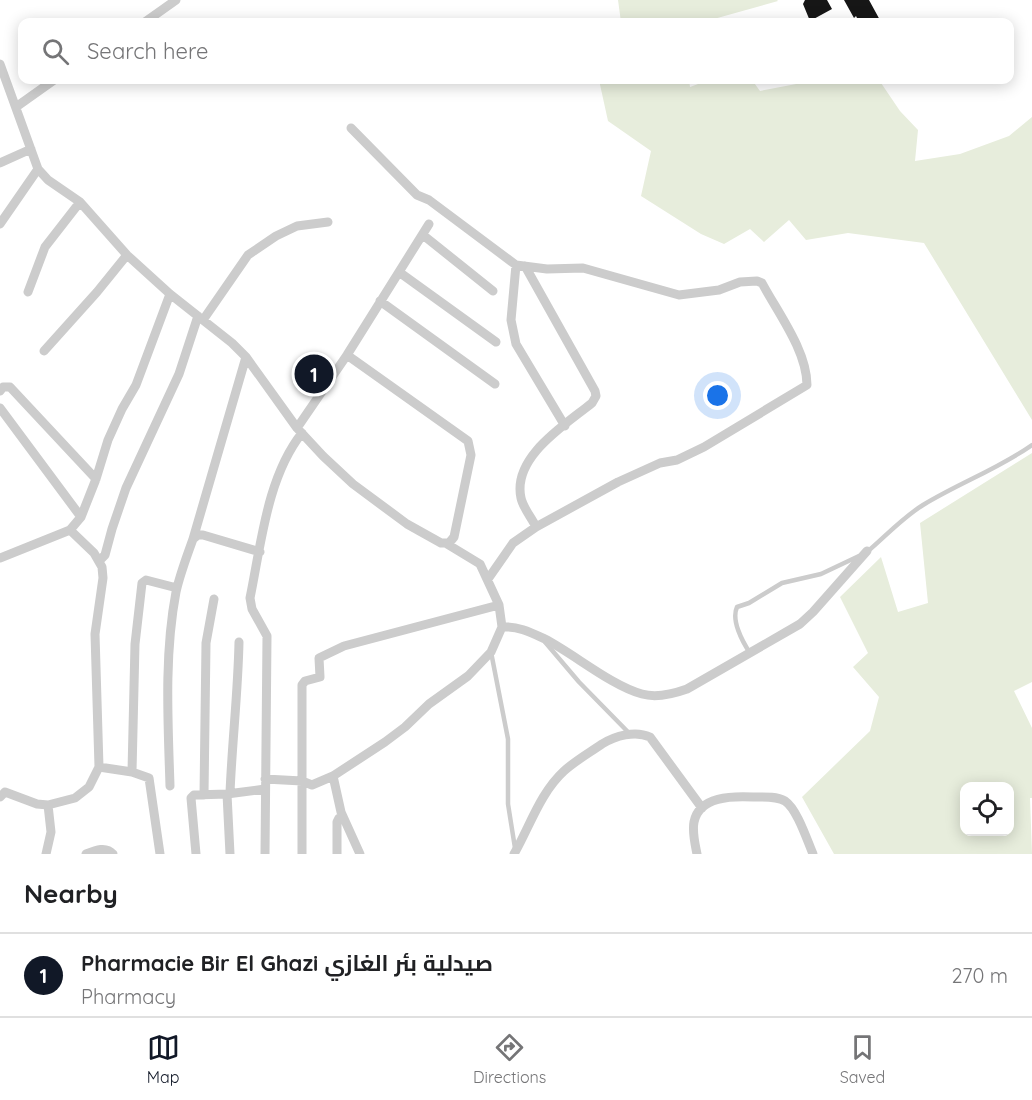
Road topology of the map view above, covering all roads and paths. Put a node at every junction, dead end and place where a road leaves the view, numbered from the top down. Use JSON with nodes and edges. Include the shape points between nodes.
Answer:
{"nodes":[{"id":1,"x":176,"y":0,"type":"edge"},
{"id":2,"x":151,"y":18,"type":"edge"},
{"id":3,"x":0,"y":64,"type":"edge"},
{"id":4,"x":48,"y":84,"type":"edge"},
{"id":5,"x":16,"y":107,"type":"junction"},
{"id":6,"x":351,"y":128,"type":"dead end"},
{"id":7,"x":31,"y":149,"type":"junction"},
{"id":8,"x":0,"y":163,"type":"edge"},
{"id":9,"x":38,"y":169,"type":"junction"},
{"id":10,"x":80,"y":202,"type":"junction"},
{"id":11,"x":328,"y":222,"type":"dead end"},
{"id":12,"x":0,"y":224,"type":"edge"},
{"id":13,"x":429,"y":224,"type":"dead end"},
{"id":14,"x":423,"y":235,"type":"junction"},
{"id":15,"x":126,"y":255,"type":"junction"},
{"id":16,"x":520,"y":265,"type":"junction"},
{"id":17,"x":399,"y":272,"type":"junction"},
{"id":18,"x":493,"y":291,"type":"dead end"},
{"id":19,"x":28,"y":292,"type":"dead end"},
{"id":20,"x":170,"y":294,"type":"junction"},
{"id":21,"x":380,"y":302,"type":"junction"},
{"id":22,"x":200,"y":318,"type":"junction"},
{"id":23,"x":496,"y":342,"type":"dead end"},
{"id":24,"x":44,"y":351,"type":"dead end"},
{"id":25,"x":347,"y":354,"type":"junction"},
{"id":26,"x":246,"y":357,"type":"junction"},
{"id":27,"x":495,"y":384,"type":"dead end"},
{"id":28,"x":0,"y":391,"type":"edge"},
{"id":29,"x":0,"y":408,"type":"edge"},
{"id":30,"x":565,"y":426,"type":"junction"},
{"id":31,"x":299,"y":431,"type":"junction"},
{"id":32,"x":1032,"y":445,"type":"edge"},
{"id":33,"x":96,"y":479,"type":"junction"},
{"id":34,"x":81,"y":517,"type":"junction"},
{"id":35,"x":536,"y":527,"type":"junction"},
{"id":36,"x":70,"y":530,"type":"junction"},
{"id":37,"x":193,"y":539,"type":"junction"},
{"id":38,"x":447,"y":544,"type":"junction"},
{"id":39,"x":867,"y":551,"type":"junction"},
{"id":40,"x":260,"y":552,"type":"junction"},
{"id":41,"x":0,"y":558,"type":"edge"},
{"id":42,"x":100,"y":560,"type":"junction"},
{"id":43,"x":488,"y":579,"type":"junction"},
{"id":44,"x":177,"y":588,"type":"junction"},
{"id":45,"x":214,"y":599,"type":"dead end"},
{"id":46,"x":499,"y":605,"type":"junction"},
{"id":47,"x":502,"y":627,"type":"junction"},
{"id":48,"x":542,"y":637,"type":"junction"},
{"id":49,"x":239,"y":642,"type":"dead end"},
{"id":50,"x":491,"y":652,"type":"junction"},
{"id":51,"x":750,"y":653,"type":"junction"},
{"id":52,"x":631,"y":735,"type":"junction"},
{"id":53,"x":99,"y":767,"type":"junction"},
{"id":54,"x":132,"y":771,"type":"junction"},
{"id":55,"x":333,"y":776,"type":"junction"},
{"id":56,"x":302,"y":781,"type":"junction"},
{"id":57,"x":265,"y":784,"type":"junction"},
{"id":58,"x":170,"y":786,"type":"dead end"},
{"id":59,"x":228,"y":794,"type":"junction"},
{"id":60,"x":204,"y":795,"type":"junction"},
{"id":61,"x":0,"y":797,"type":"edge"},
{"id":62,"x":48,"y":804,"type":"junction"},
{"id":63,"x":702,"y":808,"type":"junction"},
{"id":64,"x":343,"y":817,"type":"junction"},
{"id":65,"x":515,"y":852,"type":"edge"},
{"id":66,"x":46,"y":854,"type":"edge"},
{"id":67,"x":86,"y":854,"type":"edge"},
{"id":68,"x":113,"y":854,"type":"edge"},
{"id":69,"x":160,"y":854,"type":"edge"},
{"id":70,"x":196,"y":854,"type":"edge"},
{"id":71,"x":230,"y":854,"type":"edge"},
{"id":72,"x":265,"y":854,"type":"edge"},
{"id":73,"x":302,"y":854,"type":"edge"},
{"id":74,"x":337,"y":854,"type":"edge"},
{"id":75,"x":360,"y":854,"type":"edge"},
{"id":76,"x":697,"y":854,"type":"edge"},
{"id":77,"x":813,"y":854,"type":"edge"}],
"edges":[{"from":1,"to":2,"type":"street"},
{"from":3,"to":5,"type":"street"},
{"from":4,"to":5,"type":"street"},
{"from":5,"to":7,"type":"street"},
{"from":6,"to":16,"type":"street","via":[[417,195]]},
{"from":7,"to":8,"type":"street"},
{"from":7,"to":9,"type":"street"},
{"from":9,"to":10,"type":"street"},
{"from":9,"to":12,"type":"street"},
{"from":10,"to":15,"type":"street"},
{"from":10,"to":19,"type":"street","via":[[45,247]]},
{"from":11,"to":22,"type":"street","via":[[297,226],[248,255]]},
{"from":13,"to":14,"type":"street"},
{"from":14,"to":17,"type":"street"},
{"from":14,"to":18,"type":"street"},
{"from":15,"to":20,"type":"street"},
{"from":15,"to":24,"type":"street"},
{"from":16,"to":30,"type":"street","via":[[511,320],[516,345]]},
{"from":16,"to":30,"type":"street","via":[[596,391],[592,403]]},
{"from":16,"to":35,"type":"street","via":[[583,268],[679,295],[757,281],[762,283],[807,372],[807,385],[704,447],[618,482]]},
{"from":17,"to":21,"type":"street"},
{"from":17,"to":23,"type":"street"},
{"from":20,"to":22,"type":"street"},
{"from":20,"to":33,"type":"street","via":[[136,385],[108,440]]},
{"from":21,"to":25,"type":"street"},
{"from":21,"to":27,"type":"street"},
{"from":22,"to":26,"type":"street"},
{"from":22,"to":42,"type":"street","via":[[179,374],[126,488],[105,555]]},
{"from":25,"to":31,"type":"street"},
{"from":25,"to":38,"type":"street","via":[[468,441],[471,455],[454,537]]},
{"from":26,"to":31,"type":"street"},
{"from":26,"to":37,"type":"street"},
{"from":28,"to":33,"type":"street","via":[[10,387]]},
{"from":29,"to":34,"type":"street"},
{"from":30,"to":35,"type":"street","via":[[529,460],[522,479],[521,498]]},
{"from":31,"to":38,"type":"street","via":[[381,506]]},
{"from":31,"to":40,"type":"street","via":[[274,490]]},
{"from":32,"to":39,"type":"lane","via":[[922,505]]},
{"from":33,"to":34,"type":"street"},
{"from":34,"to":36,"type":"street"},
{"from":35,"to":43,"type":"street","via":[[513,543]]},
{"from":36,"to":41,"type":"street"},
{"from":36,"to":42,"type":"street"},
{"from":37,"to":40,"type":"street","via":[[203,535]]},
{"from":37,"to":44,"type":"street"},
{"from":38,"to":43,"type":"street","via":[[480,564]]},
{"from":39,"to":51,"type":"street","via":[[800,624]]},
{"from":39,"to":51,"type":"lane","via":[[821,574],[782,583],[737,607],[735,615],[741,638]]},
{"from":40,"to":57,"type":"street","via":[[250,603],[267,636]]},
{"from":42,"to":53,"type":"street","via":[[103,578],[94,634]]},
{"from":43,"to":46,"type":"street"},
{"from":44,"to":54,"type":"street","via":[[146,580],[142,583],[135,644]]},
{"from":44,"to":58,"type":"street","via":[[171,623],[168,699]]},
{"from":45,"to":60,"type":"street","via":[[206,643]]},
{"from":46,"to":47,"type":"street"},
{"from":46,"to":56,"type":"street","via":[[344,646],[320,658],[320,677],[302,685]]},
{"from":47,"to":48,"type":"street","via":[[521,628]]},
{"from":47,"to":50,"type":"street"},
{"from":48,"to":51,"type":"street","via":[[644,695],[687,689]]},
{"from":48,"to":52,"type":"lane"},
{"from":49,"to":59,"type":"street"},
{"from":50,"to":55,"type":"street","via":[[398,734]]},
{"from":50,"to":65,"type":"lane","via":[[508,741],[508,804]]},
{"from":52,"to":63,"type":"street","via":[[644,734],[654,741]]},
{"from":52,"to":65,"type":"street","via":[[609,740],[563,772],[543,798]]},
{"from":53,"to":54,"type":"street"},
{"from":53,"to":62,"type":"street","via":[[81,795]]},
{"from":54,"to":69,"type":"street","via":[[150,781]]},
{"from":55,"to":56,"type":"street","via":[[312,785]]},
{"from":55,"to":64,"type":"street"},
{"from":56,"to":57,"type":"street"},
{"from":56,"to":73,"type":"street"},
{"from":57,"to":59,"type":"street"},
{"from":57,"to":72,"type":"street"},
{"from":59,"to":60,"type":"street"},
{"from":59,"to":71,"type":"street"},
{"from":60,"to":70,"type":"street","via":[[191,798]]},
{"from":61,"to":62,"type":"street","via":[[5,792]]},
{"from":62,"to":66,"type":"street","via":[[51,832]]},
{"from":63,"to":76,"type":"street","via":[[694,822]]},
{"from":63,"to":77,"type":"street","via":[[730,797],[782,800],[794,812]]},
{"from":64,"to":74,"type":"street","via":[[337,822]]},
{"from":64,"to":75,"type":"street"},
{"from":67,"to":68,"type":"street","via":[[109,849]]}]}
